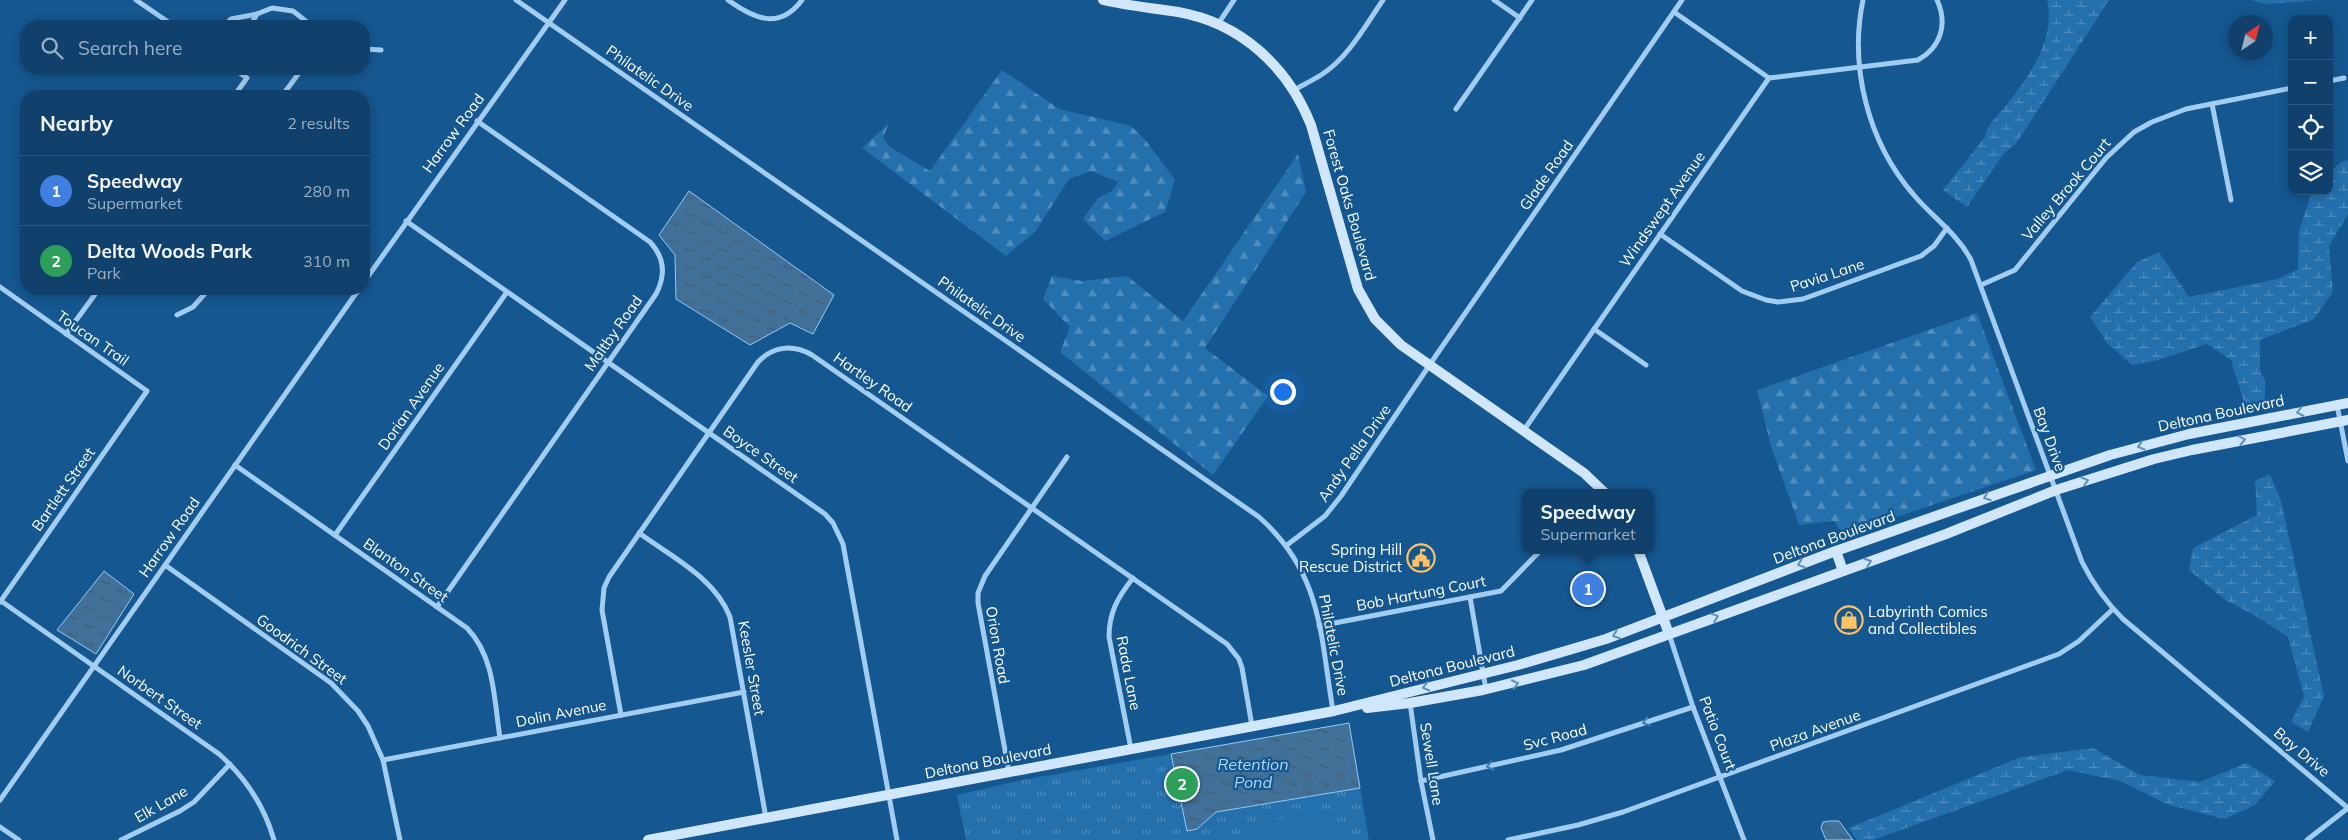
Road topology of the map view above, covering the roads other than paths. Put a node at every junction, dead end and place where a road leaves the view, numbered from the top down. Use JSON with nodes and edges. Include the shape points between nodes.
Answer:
{"nodes":[{"id":1,"x":136,"y":0,"type":"edge"},
{"id":2,"x":516,"y":0,"type":"edge"},
{"id":3,"x":564,"y":0,"type":"edge"},
{"id":4,"x":728,"y":0,"type":"edge"},
{"id":5,"x":802,"y":0,"type":"edge"},
{"id":6,"x":1103,"y":0,"type":"edge"},
{"id":7,"x":1234,"y":0,"type":"edge"},
{"id":8,"x":1383,"y":0,"type":"edge"},
{"id":9,"x":1494,"y":0,"type":"edge"},
{"id":10,"x":1532,"y":0,"type":"edge"},
{"id":11,"x":1682,"y":0,"type":"edge"},
{"id":12,"x":1863,"y":0,"type":"edge"},
{"id":13,"x":1938,"y":0,"type":"edge"},
{"id":14,"x":1674,"y":12,"type":"junction"},
{"id":15,"x":257,"y":14,"type":"junction"},
{"id":16,"x":1520,"y":18,"type":"junction"},
{"id":17,"x":165,"y":20,"type":"edge"},
{"id":18,"x":230,"y":20,"type":"edge"},
{"id":19,"x":254,"y":20,"type":"edge"},
{"id":20,"x":305,"y":20,"type":"edge"},
{"id":21,"x":548,"y":23,"type":"junction"},
{"id":22,"x":1218,"y":24,"type":"junction"},
{"id":23,"x":370,"y":49,"type":"edge"},
{"id":24,"x":381,"y":50,"type":"dead end"},
{"id":25,"x":1860,"y":68,"type":"junction"},
{"id":26,"x":243,"y":75,"type":"edge"},
{"id":27,"x":298,"y":75,"type":"edge"},
{"id":28,"x":1769,"y":78,"type":"junction"},
{"id":29,"x":2344,"y":78,"type":"dead end"},
{"id":30,"x":2333,"y":80,"type":"edge"},
{"id":31,"x":2288,"y":89,"type":"edge"},
{"id":32,"x":238,"y":90,"type":"edge"},
{"id":33,"x":286,"y":90,"type":"edge"},
{"id":34,"x":1294,"y":90,"type":"junction"},
{"id":35,"x":2212,"y":104,"type":"junction"},
{"id":36,"x":1456,"y":109,"type":"dead end"},
{"id":37,"x":477,"y":121,"type":"junction"},
{"id":38,"x":2231,"y":200,"type":"dead end"},
{"id":39,"x":406,"y":222,"type":"junction"},
{"id":40,"x":1947,"y":228,"type":"junction"},
{"id":41,"x":1660,"y":234,"type":"junction"},
{"id":42,"x":370,"y":273,"type":"edge"},
{"id":43,"x":1981,"y":285,"type":"junction"},
{"id":44,"x":0,"y":288,"type":"edge"},
{"id":45,"x":507,"y":292,"type":"junction"},
{"id":46,"x":95,"y":295,"type":"edge"},
{"id":47,"x":204,"y":295,"type":"edge"},
{"id":48,"x":355,"y":295,"type":"edge"},
{"id":49,"x":178,"y":315,"type":"dead end"},
{"id":50,"x":1594,"y":329,"type":"junction"},
{"id":51,"x":66,"y":334,"type":"junction"},
{"id":52,"x":608,"y":362,"type":"junction"},
{"id":53,"x":1430,"y":365,"type":"junction"},
{"id":54,"x":1646,"y":365,"type":"dead end"},
{"id":55,"x":147,"y":391,"type":"joint"},
{"id":56,"x":2348,"y":403,"type":"edge"},
{"id":57,"x":2337,"y":405,"type":"junction"},
{"id":58,"x":2344,"y":420,"type":"edge"},
{"id":59,"x":1524,"y":430,"type":"junction"},
{"id":60,"x":709,"y":433,"type":"junction"},
{"id":61,"x":1067,"y":458,"type":"dead end"},
{"id":62,"x":2348,"y":461,"type":"edge"},
{"id":63,"x":235,"y":465,"type":"junction"},
{"id":64,"x":2050,"y":475,"type":"junction"},
{"id":65,"x":1599,"y":489,"type":"edge"},
{"id":66,"x":2056,"y":490,"type":"junction"},
{"id":67,"x":1032,"y":508,"type":"junction"},
{"id":68,"x":639,"y":533,"type":"junction"},
{"id":69,"x":335,"y":535,"type":"junction"},
{"id":70,"x":1287,"y":546,"type":"junction"},
{"id":71,"x":1836,"y":551,"type":"junction"},
{"id":72,"x":1537,"y":554,"type":"edge"},
{"id":73,"x":1639,"y":554,"type":"edge"},
{"id":74,"x":165,"y":565,"type":"junction"},
{"id":75,"x":1843,"y":571,"type":"junction"},
{"id":76,"x":1133,"y":578,"type":"junction"},
{"id":77,"x":1470,"y":597,"type":"junction"},
{"id":78,"x":0,"y":601,"type":"edge"},
{"id":79,"x":438,"y":607,"type":"junction"},
{"id":80,"x":2113,"y":609,"type":"junction"},
{"id":81,"x":1662,"y":618,"type":"junction"},
{"id":82,"x":1319,"y":626,"type":"junction"},
{"id":83,"x":1669,"y":634,"type":"junction"},
{"id":84,"x":94,"y":666,"type":"junction"},
{"id":85,"x":1482,"y":673,"type":"junction"},
{"id":86,"x":1486,"y":690,"type":"junction"},
{"id":87,"x":744,"y":692,"type":"junction"},
{"id":88,"x":1408,"y":692,"type":"junction"},
{"id":89,"x":1410,"y":703,"type":"junction"},
{"id":90,"x":1693,"y":707,"type":"junction"},
{"id":91,"x":1334,"y":711,"type":"junction"},
{"id":92,"x":621,"y":715,"type":"junction"},
{"id":93,"x":1252,"y":726,"type":"junction"},
{"id":94,"x":500,"y":738,"type":"junction"},
{"id":95,"x":1131,"y":749,"type":"junction"},
{"id":96,"x":383,"y":760,"type":"junction"},
{"id":97,"x":230,"y":764,"type":"junction"},
{"id":98,"x":1009,"y":772,"type":"junction"},
{"id":99,"x":1721,"y":778,"type":"junction"},
{"id":100,"x":1421,"y":781,"type":"junction"},
{"id":101,"x":888,"y":795,"type":"junction"},
{"id":102,"x":0,"y":800,"type":"edge"},
{"id":103,"x":2348,"y":808,"type":"edge"},
{"id":104,"x":766,"y":818,"type":"junction"},
{"id":105,"x":0,"y":827,"type":"edge"},
{"id":106,"x":19,"y":840,"type":"edge"},
{"id":107,"x":121,"y":840,"type":"edge"},
{"id":108,"x":274,"y":840,"type":"edge"},
{"id":109,"x":400,"y":840,"type":"edge"},
{"id":110,"x":648,"y":840,"type":"edge"},
{"id":111,"x":897,"y":840,"type":"edge"},
{"id":112,"x":1434,"y":840,"type":"edge"},
{"id":113,"x":1508,"y":840,"type":"edge"},
{"id":114,"x":1744,"y":840,"type":"edge"},
{"id":115,"x":2307,"y":840,"type":"edge"}],
"edges":[{"from":1,"to":17,"type":"street"},
{"from":2,"to":21,"type":"street","name":"Philatelic Drive"},
{"from":3,"to":21,"type":"street","name":"Harrow Road"},
{"from":4,"to":5,"type":"street","via":[[745,13],[763,19],[782,16]]},
{"from":6,"to":22,"type":"main road","name":"Forest Oaks Boulevard","via":[[1178,12]]},
{"from":7,"to":22,"type":"street"},
{"from":8,"to":34,"type":"street","via":[[1338,60],[1323,74]]},
{"from":9,"to":16,"type":"street"},
{"from":10,"to":16,"type":"street"},
{"from":11,"to":14,"type":"street","name":"Glade Road"},
{"from":12,"to":25,"type":"street","name":"Bay Drive","via":[[1859,33]]},
{"from":13,"to":25,"type":"street","via":[[1942,16],[1941,33],[1938,42],[1926,55],[1907,63]]},
{"from":14,"to":28,"type":"street"},
{"from":14,"to":53,"type":"street","name":"Glade Road"},
{"from":15,"to":18,"type":"street"},
{"from":15,"to":19,"type":"street"},
{"from":15,"to":20,"type":"street","via":[[272,8],[286,9]]},
{"from":16,"to":36,"type":"street"},
{"from":21,"to":37,"type":"street","name":"Harrow Road"},
{"from":21,"to":70,"type":"street","name":"Philatelic Drive","via":[[1259,517]]},
{"from":22,"to":34,"type":"main road","name":"Forest Oaks Boulevard","via":[[1265,54]]},
{"from":23,"to":24,"type":"street"},
{"from":25,"to":28,"type":"street"},
{"from":25,"to":40,"type":"street","name":"Bay Drive","via":[[1870,116],[1887,157],[1911,192]]},
{"from":26,"to":32,"type":"street","via":[[247,78]]},
{"from":27,"to":33,"type":"street"},
{"from":28,"to":41,"type":"street","name":"Windswept Avenue"},
{"from":29,"to":30,"type":"street"},
{"from":31,"to":35,"type":"street","name":"Valley Brook Court"},
{"from":34,"to":53,"type":"main road","name":"Forest Oaks Boulevard","via":[[1311,125],[1358,289],[1387,332]]},
{"from":35,"to":38,"type":"street"},
{"from":35,"to":43,"type":"street","name":"Valley Brook Court","via":[[2170,114],[2127,138],[2106,158],[2015,270]]},
{"from":37,"to":39,"type":"street","name":"Harrow Road"},
{"from":37,"to":52,"type":"street","name":"Maltby Road","via":[[650,242],[659,253],[663,269],[660,285]]},
{"from":39,"to":42,"type":"street","name":"Harrow Road"},
{"from":39,"to":45,"type":"street","name":"Boyce Street"},
{"from":40,"to":41,"type":"street","name":"Pavia Lane","via":[[1934,246],[1921,256],[1804,299],[1778,302],[1742,291]]},
{"from":40,"to":43,"type":"street","name":"Bay Drive","via":[[1964,247]]},
{"from":41,"to":50,"type":"street","name":"Windswept Avenue"},
{"from":43,"to":64,"type":"street","name":"Bay Drive"},
{"from":44,"to":51,"type":"street","name":"Toucan Trail"},
{"from":45,"to":52,"type":"street","name":"Boyce Street"},
{"from":45,"to":69,"type":"street","name":"Dorian Avenue"},
{"from":46,"to":51,"type":"street"},
{"from":47,"to":49,"type":"street","via":[[193,307]]},
{"from":48,"to":63,"type":"street","name":"Harrow Road"},
{"from":50,"to":54,"type":"street"},
{"from":50,"to":59,"type":"street","name":"Windswept Avenue"},
{"from":51,"to":55,"type":"street","name":"Toucan Trail"},
{"from":52,"to":60,"type":"street","name":"Boyce Street"},
{"from":52,"to":79,"type":"street","name":"Maltby Road"},
{"from":53,"to":59,"type":"main road","name":"Forest Oaks Boulevard"},
{"from":53,"to":70,"type":"street","name":"Andy Pella Drive","via":[[1337,502],[1311,529]]},
{"from":55,"to":78,"type":"street","name":"Bartlett Street"},
{"from":56,"to":57,"type":"main road","name":"Deltona Boulevard"},
{"from":57,"to":58,"type":"street"},
{"from":57,"to":64,"type":"main road","name":"Deltona Boulevard","one_way":true,"via":[[2150,444]]},
{"from":58,"to":62,"type":"street"},
{"from":66,"to":58,"type":"main road","name":"Deltona Boulevard","one_way":true,"via":[[2154,459]]},
{"from":59,"to":65,"type":"main road","name":"Forest Oaks Boulevard","via":[[1584,472]]},
{"from":60,"to":67,"type":"street","name":"Hartley Road","via":[[763,357],[778,349],[796,348],[812,354]]},
{"from":60,"to":68,"type":"street","name":"Hartley Road"},
{"from":60,"to":101,"type":"street","name":"Boyce Street","via":[[825,514],[839,533]]},
{"from":61,"to":67,"type":"street","name":"Orion Road"},
{"from":63,"to":69,"type":"street","name":"Blanton Street"},
{"from":63,"to":74,"type":"street","name":"Harrow Road"},
{"from":64,"to":66,"type":"street","name":"Bay Drive"},
{"from":64,"to":71,"type":"main road","name":"Deltona Boulevard","one_way":true},
{"from":75,"to":66,"type":"main road","name":"Deltona Boulevard","one_way":true},
{"from":66,"to":80,"type":"street","name":"Bay Drive","via":[[2082,562]]},
{"from":67,"to":76,"type":"street","name":"Hartley Road"},
{"from":67,"to":98,"type":"street","name":"Orion Road","via":[[984,576],[978,593]]},
{"from":68,"to":87,"type":"street","name":"Keesler Street","via":[[718,593],[730,616]]},
{"from":68,"to":92,"type":"street","name":"Hartley Road","via":[[609,577],[602,600]]},
{"from":69,"to":79,"type":"street","name":"Blanton Street"},
{"from":70,"to":82,"type":"street","name":"Philatelic Drive","via":[[1308,581]]},
{"from":71,"to":75,"type":"main road"},
{"from":71,"to":81,"type":"main road","name":"Deltona Boulevard","one_way":true},
{"from":72,"to":77,"type":"street","name":"Bob Hartung Court","via":[[1501,591]]},
{"from":73,"to":81,"type":"main road"},
{"from":74,"to":84,"type":"street","name":"Harrow Road"},
{"from":74,"to":96,"type":"street","name":"Goodrich Street","via":[[331,683],[358,711]]},
{"from":83,"to":75,"type":"main road","name":"Deltona Boulevard","one_way":true},
{"from":76,"to":93,"type":"street","name":"Hartley Road","via":[[1234,651],[1242,668]]},
{"from":76,"to":95,"type":"street","name":"Rada Lane","via":[[1116,602],[1109,624]]},
{"from":77,"to":82,"type":"street","name":"Bob Hartung Court"},
{"from":77,"to":85,"type":"street"},
{"from":78,"to":84,"type":"street","name":"Norbert Street"},
{"from":79,"to":94,"type":"street","name":"Blanton Street","via":[[467,628],[483,648]]},
{"from":80,"to":99,"type":"street","name":"Plaza Avenue","via":[[2060,654]]},
{"from":80,"to":103,"type":"street","name":"Bay Drive"},
{"from":81,"to":83,"type":"main road"},
{"from":81,"to":85,"type":"main road","name":"Deltona Boulevard","one_way":true,"via":[[1560,654]]},
{"from":82,"to":91,"type":"street","name":"Philatelic Drive"},
{"from":86,"to":83,"type":"main road","name":"Deltona Boulevard","one_way":true,"via":[[1584,665]]},
{"from":83,"to":90,"type":"street","name":"Patio Court"},
{"from":84,"to":97,"type":"street","name":"Norbert Street"},
{"from":84,"to":102,"type":"street","name":"Harrow Road"},
{"from":85,"to":86,"type":"street"},
{"from":85,"to":88,"type":"main road","name":"Deltona Boulevard","one_way":true},
{"from":86,"to":89,"type":"main road","name":"Deltona Boulevard"},
{"from":87,"to":92,"type":"street","name":"Dolin Avenue"},
{"from":87,"to":104,"type":"street","name":"Keesler Street"},
{"from":88,"to":89,"type":"street","name":"Sewell Lane"},
{"from":88,"to":91,"type":"main road","name":"Deltona Boulevard"},
{"from":89,"to":91,"type":"main road","name":"Deltona Boulevard"},
{"from":89,"to":100,"type":"street","name":"Sewell Lane"},
{"from":90,"to":99,"type":"street","name":"Patio Court"},
{"from":90,"to":100,"type":"street","name":"Svc Road","one_way":true,"via":[[1561,750]]},
{"from":91,"to":93,"type":"main road","name":"Deltona Boulevard"},
{"from":92,"to":94,"type":"street","name":"Dolin Avenue"},
{"from":93,"to":95,"type":"main road","name":"Deltona Boulevard"},
{"from":94,"to":96,"type":"street","name":"Dolin Avenue"},
{"from":95,"to":98,"type":"main road","name":"Deltona Boulevard"},
{"from":96,"to":109,"type":"street","name":"Goodrich Street"},
{"from":97,"to":107,"type":"street","name":"Elk Lane","via":[[205,791],[180,811]]},
{"from":97,"to":108,"type":"street","name":"Norbert Street","via":[[262,806]]},
{"from":98,"to":101,"type":"main road","name":"Deltona Boulevard"},
{"from":99,"to":113,"type":"street","name":"Plaza Avenue","via":[[1623,812]]},
{"from":99,"to":114,"type":"street","name":"Patio Court"},
{"from":100,"to":112,"type":"street","name":"Sewell Lane"},
{"from":101,"to":104,"type":"main road","name":"Deltona Boulevard"},
{"from":101,"to":111,"type":"street","name":"Boyce Street"},
{"from":103,"to":115,"type":"street"},
{"from":104,"to":110,"type":"main road","name":"Deltona Boulevard"},
{"from":105,"to":106,"type":"street"}]}
